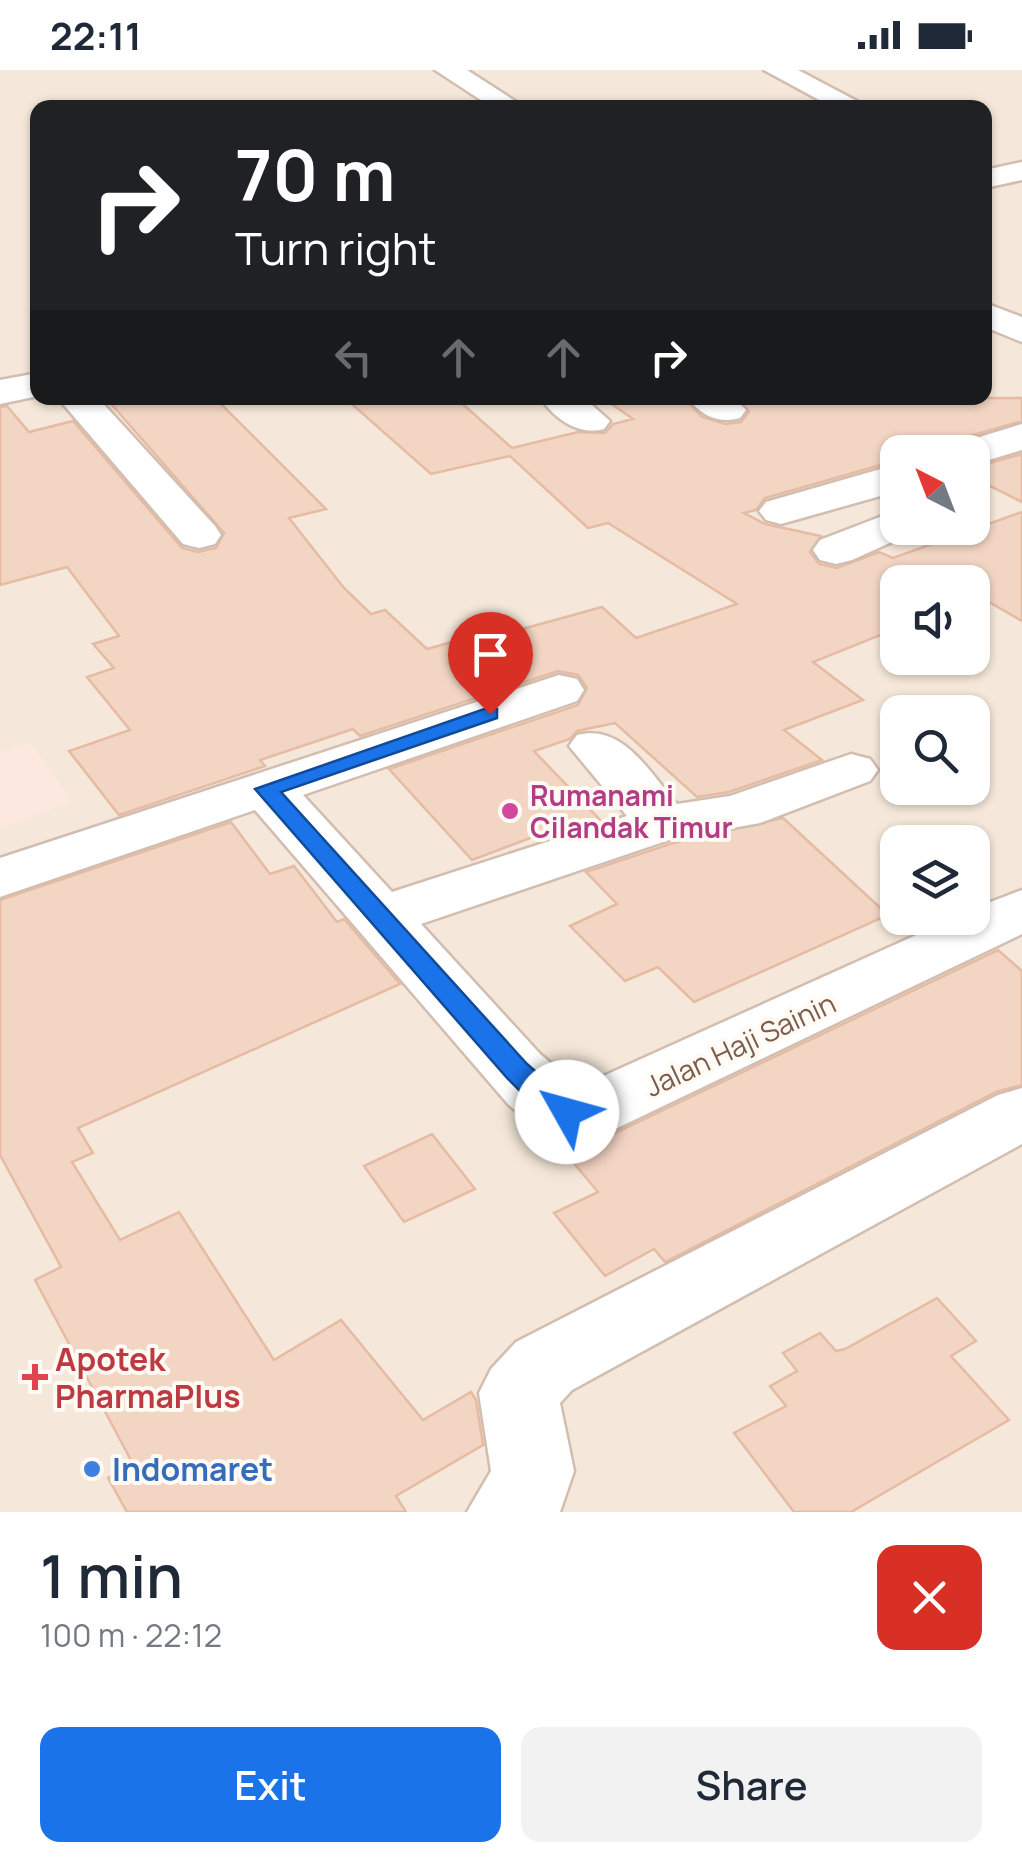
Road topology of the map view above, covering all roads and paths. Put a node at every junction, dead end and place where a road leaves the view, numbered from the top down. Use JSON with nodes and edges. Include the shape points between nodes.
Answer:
{"nodes":[{"id":1,"x":448,"y":70,"type":"edge"},
{"id":2,"x":777,"y":70,"type":"edge"},
{"id":3,"x":499,"y":100,"type":"edge"},
{"id":4,"x":840,"y":100,"type":"edge"},
{"id":5,"x":30,"y":386,"type":"edge"},
{"id":6,"x":0,"y":392,"type":"edge"},
{"id":7,"x":83,"y":405,"type":"edge"},
{"id":8,"x":1022,"y":436,"type":"edge"},
{"id":9,"x":990,"y":447,"type":"edge"},
{"id":10,"x":1022,"y":474,"type":"edge"},
{"id":11,"x":880,"y":482,"type":"edge"},
{"id":12,"x":990,"y":484,"type":"edge"},
{"id":13,"x":781,"y":511,"type":"dead end"},
{"id":14,"x":880,"y":531,"type":"edge"},
{"id":15,"x":199,"y":535,"type":"dead end"},
{"id":16,"x":836,"y":550,"type":"dead end"},
{"id":17,"x":559,"y":690,"type":"dead end"},
{"id":18,"x":596,"y":746,"type":"dead end"},
{"id":19,"x":851,"y":770,"type":"dead end"},
{"id":20,"x":267,"y":789,"type":"junction"},
{"id":21,"x":663,"y":823,"type":"junction"},
{"id":22,"x":0,"y":878,"type":"edge"},
{"id":23,"x":1022,"y":910,"type":"edge"},
{"id":24,"x":384,"y":916,"type":"junction"},
{"id":25,"x":1022,"y":1113,"type":"edge"},
{"id":26,"x":510,"y":1512,"type":"edge"}],
"edges":[{"from":1,"to":3,"type":"street"},
{"from":2,"to":4,"type":"street"},
{"from":5,"to":6,"type":"street"},
{"from":7,"to":15,"type":"street"},
{"from":8,"to":9,"type":"street"},
{"from":10,"to":12,"type":"street"},
{"from":11,"to":13,"type":"street"},
{"from":14,"to":16,"type":"street"},
{"from":17,"to":20,"type":"street"},
{"from":18,"to":21,"type":"street"},
{"from":19,"to":21,"type":"street","via":[[718,818]]},
{"from":20,"to":22,"type":"street"},
{"from":20,"to":24,"type":"street","name":"Jalan Haji Sainin"},
{"from":21,"to":24,"type":"street"},
{"from":23,"to":24,"type":"street","name":"Jalan Haji Sainin","via":[[584,1114],[567,1112],[539,1093]]},
{"from":25,"to":26,"type":"street","via":[[574,1347],[526,1380],[518,1404],[533,1478]]}]}
